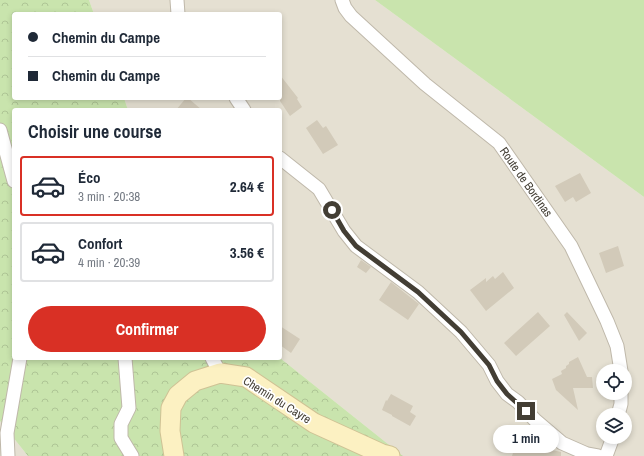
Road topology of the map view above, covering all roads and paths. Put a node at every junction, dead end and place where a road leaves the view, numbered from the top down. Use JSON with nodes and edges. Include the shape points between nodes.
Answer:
{"nodes":[{"id":1,"x":177,"y":0,"type":"edge"},
{"id":2,"x":342,"y":0,"type":"edge"},
{"id":3,"x":178,"y":12,"type":"edge"},
{"id":4,"x":0,"y":130,"type":"edge"},
{"id":5,"x":282,"y":160,"type":"edge"},
{"id":6,"x":12,"y":174,"type":"edge"},
{"id":7,"x":20,"y":360,"type":"edge"},
{"id":8,"x":126,"y":360,"type":"edge"},
{"id":9,"x":620,"y":364,"type":"edge"},
{"id":10,"x":216,"y":365,"type":"edge"},
{"id":11,"x":610,"y":444,"type":"edge"},
{"id":12,"x":8,"y":456,"type":"edge"},
{"id":13,"x":132,"y":456,"type":"edge"},
{"id":14,"x":174,"y":456,"type":"edge"},
{"id":15,"x":390,"y":456,"type":"edge"},
{"id":16,"x":598,"y":456,"type":"edge"},
{"id":17,"x":606,"y":456,"type":"edge"}],
"edges":[{"from":1,"to":3,"type":"street"},
{"from":2,"to":9,"type":"street","name":"Route de Bordinas","via":[[351,16],[419,79],[499,143],[571,246],[607,321],[617,346]]},
{"from":4,"to":6,"type":"street"},
{"from":5,"to":16,"type":"street","via":[[319,189],[356,246],[418,292],[461,332],[489,365],[507,394],[562,443]]},
{"from":7,"to":12,"type":"street","via":[[7,432]]},
{"from":8,"to":13,"type":"street","via":[[129,408],[120,424],[121,438]]},
{"from":10,"to":14,"type":"street","name":"Chemin du Cayre","via":[[178,395],[171,408],[170,431]]},
{"from":10,"to":15,"type":"street","name":"Chemin du Cayre","via":[[246,377],[314,423]]},
{"from":11,"to":17,"type":"street"}]}
